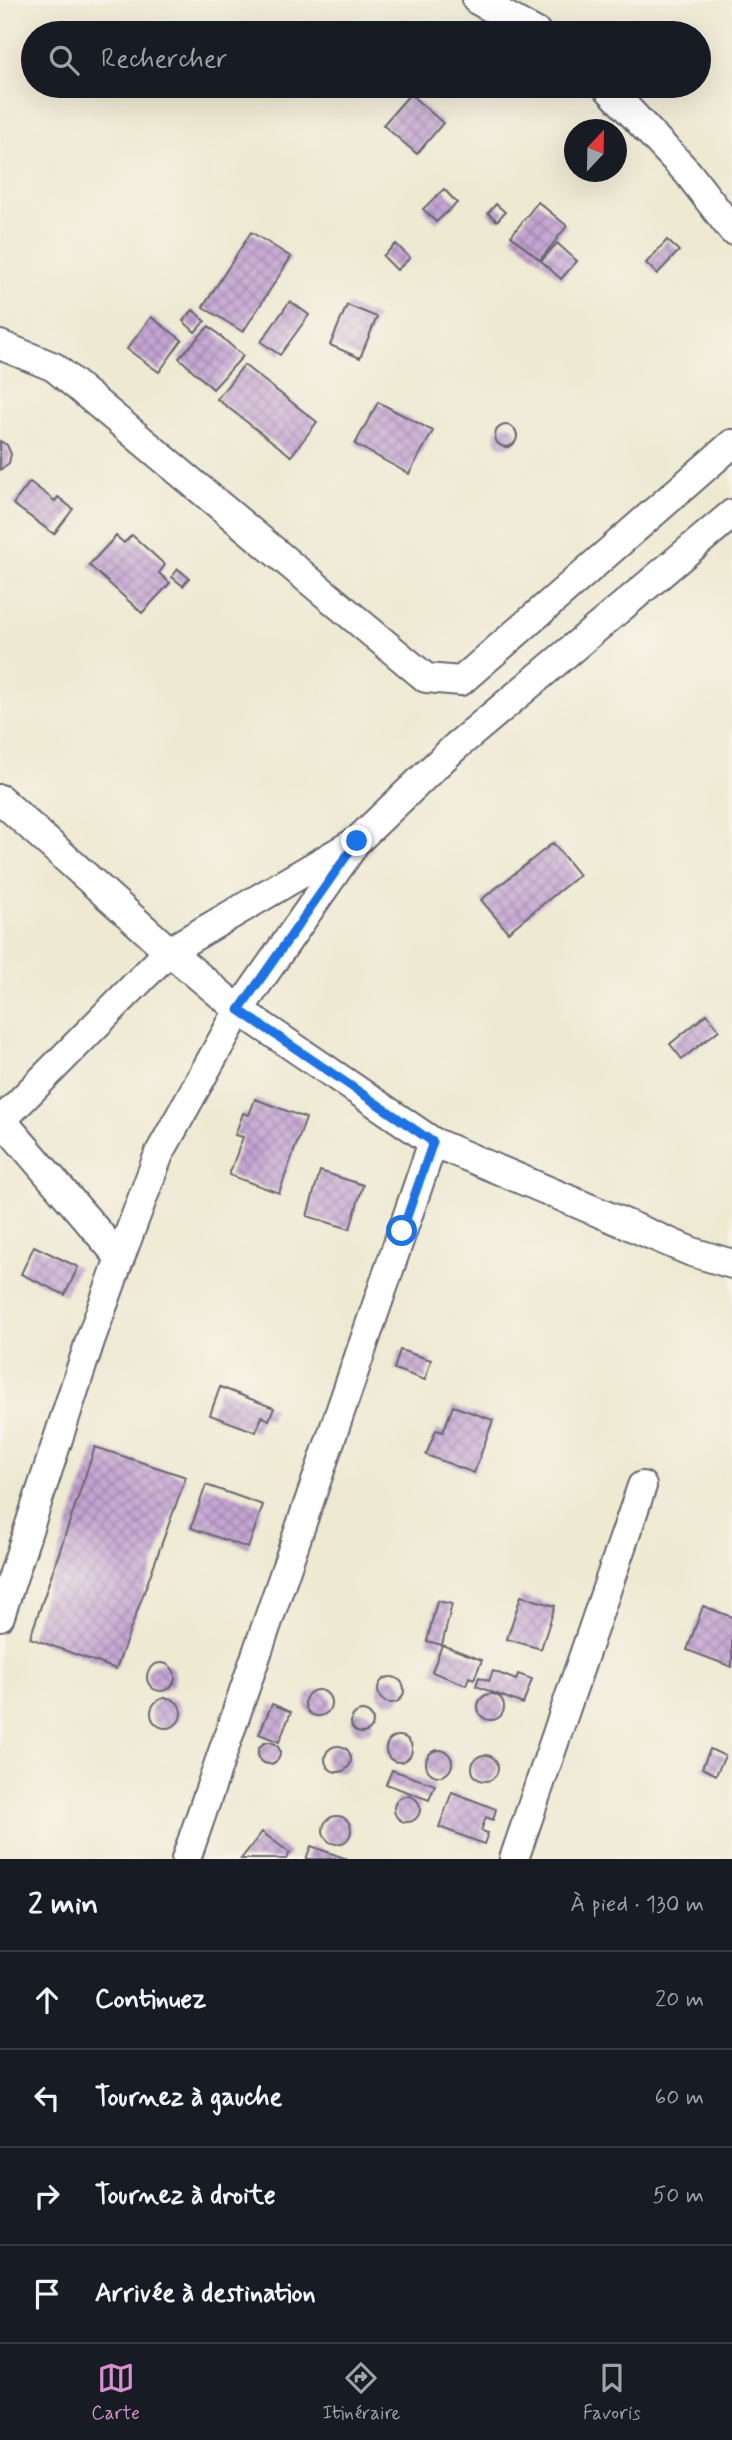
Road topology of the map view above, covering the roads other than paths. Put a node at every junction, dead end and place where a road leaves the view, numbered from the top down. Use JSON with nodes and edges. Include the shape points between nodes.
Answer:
{"nodes":[{"id":1,"x":477,"y":0,"type":"edge"},
{"id":2,"x":515,"y":21,"type":"edge"},
{"id":3,"x":617,"y":98,"type":"edge"},
{"id":4,"x":732,"y":230,"type":"edge"},
{"id":5,"x":0,"y":345,"type":"edge"},
{"id":6,"x":732,"y":443,"type":"edge"},
{"id":7,"x":732,"y":513,"type":"edge"},
{"id":8,"x":0,"y":800,"type":"edge"},
{"id":9,"x":357,"y":841,"type":"junction"},
{"id":10,"x":169,"y":951,"type":"junction"},
{"id":11,"x":239,"y":1010,"type":"junction"},
{"id":12,"x":1,"y":1120,"type":"edge"},
{"id":13,"x":433,"y":1142,"type":"junction"},
{"id":14,"x":120,"y":1258,"type":"junction"},
{"id":15,"x":732,"y":1264,"type":"edge"},
{"id":16,"x":642,"y":1486,"type":"dead end"},
{"id":17,"x":0,"y":1616,"type":"edge"},
{"id":18,"x":186,"y":1859,"type":"edge"},
{"id":19,"x":514,"y":1859,"type":"edge"}],
"edges":[{"from":1,"to":2,"type":"street"},
{"from":3,"to":4,"type":"street","via":[[688,173]]},
{"from":5,"to":6,"type":"street","via":[[54,367],[426,678],[461,681]]},
{"from":7,"to":9,"type":"street","via":[[453,750]]},
{"from":8,"to":10,"type":"street"},
{"from":9,"to":10,"type":"street"},
{"from":9,"to":11,"type":"street"},
{"from":10,"to":11,"type":"street"},
{"from":10,"to":12,"type":"street"},
{"from":11,"to":13,"type":"street"},
{"from":11,"to":14,"type":"street","via":[[159,1154]]},
{"from":12,"to":14,"type":"street"},
{"from":13,"to":15,"type":"street","via":[[692,1252]]},
{"from":13,"to":18,"type":"street"},
{"from":14,"to":17,"type":"street"},
{"from":16,"to":19,"type":"street"}]}
